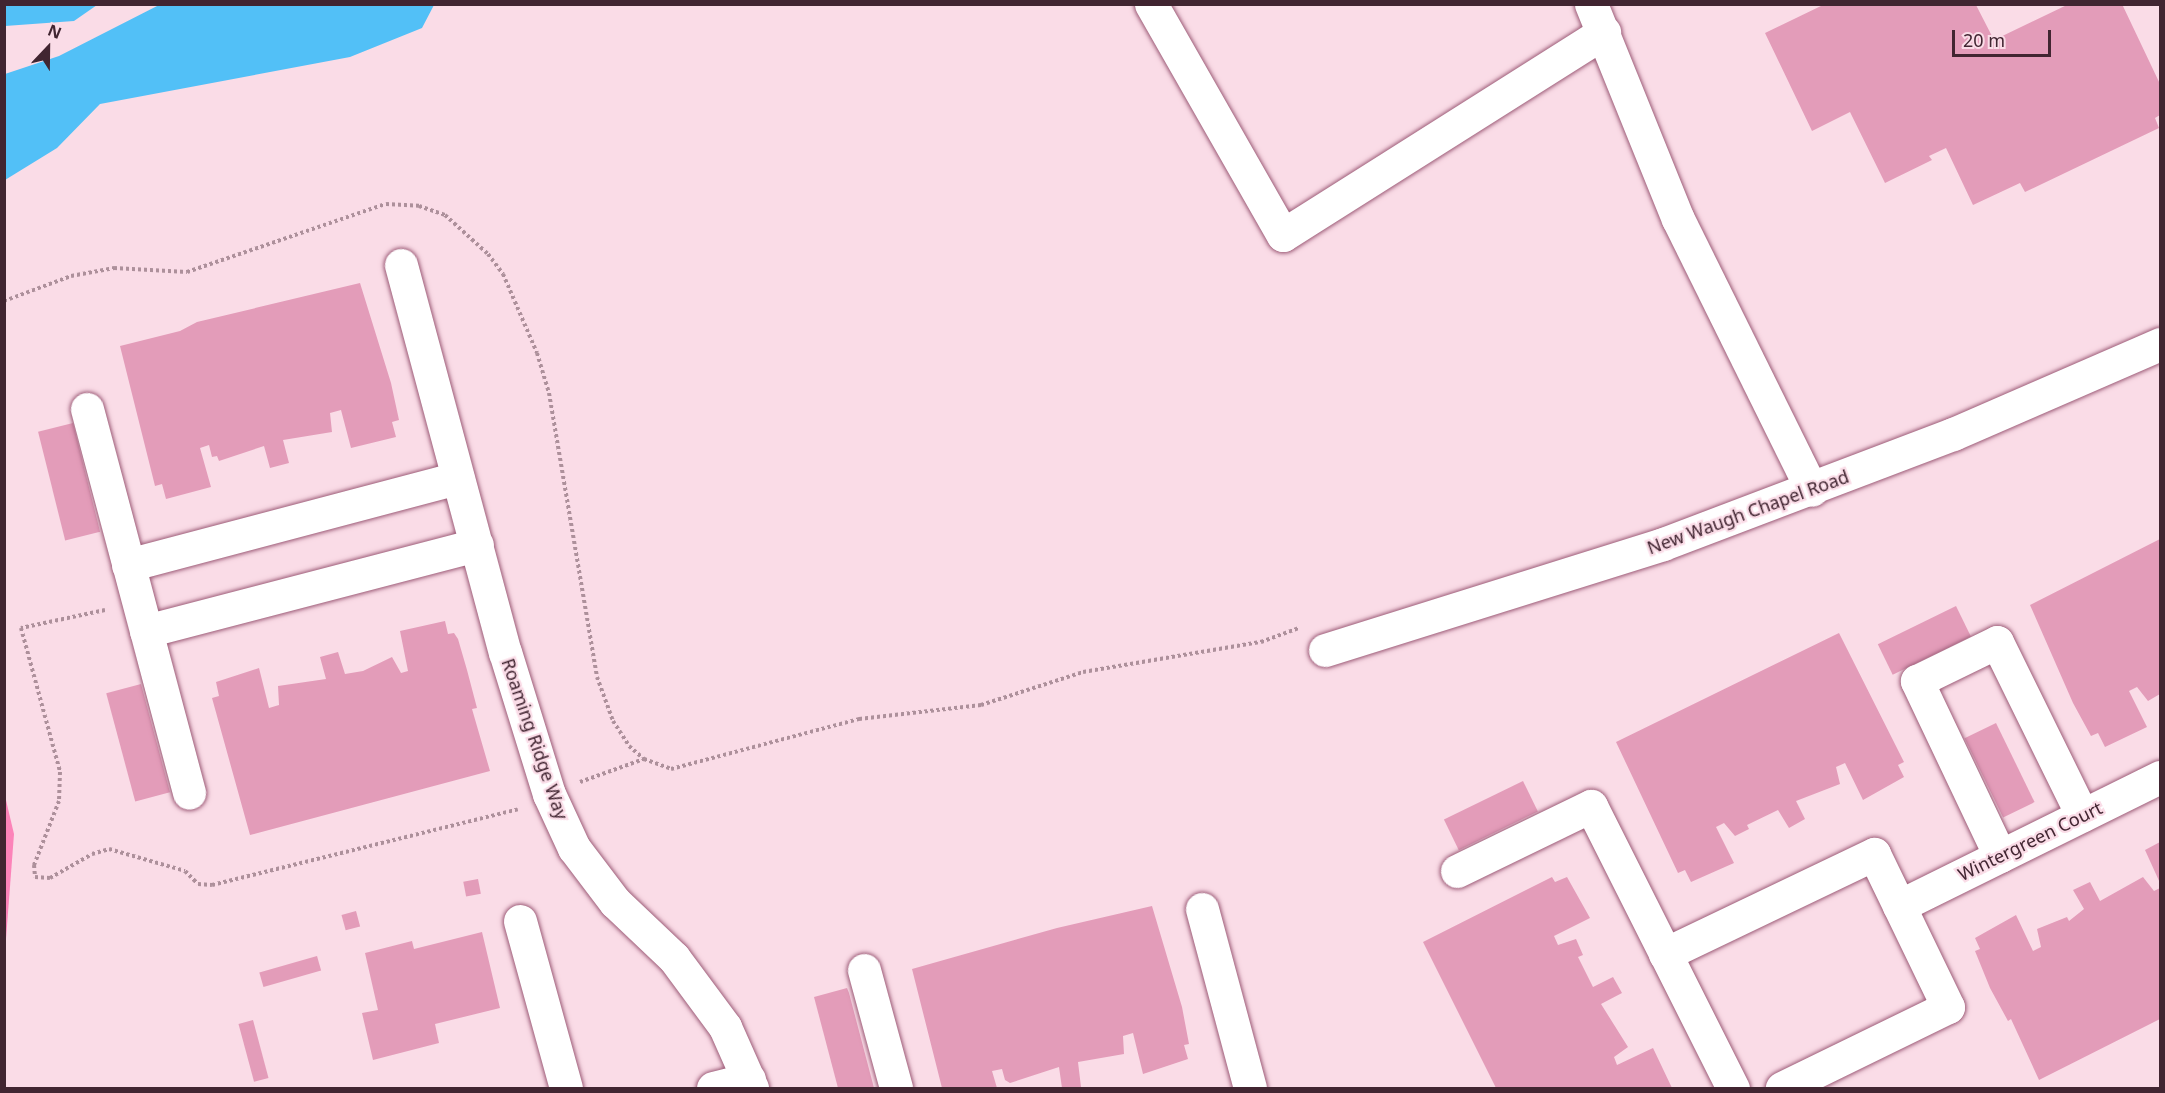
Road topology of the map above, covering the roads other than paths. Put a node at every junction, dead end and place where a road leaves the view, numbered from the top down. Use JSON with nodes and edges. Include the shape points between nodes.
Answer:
{"nodes":[{"id":1,"x":1151,"y":4,"type":"edge"},
{"id":2,"x":1598,"y":18,"type":"edge"},
{"id":3,"x":401,"y":265,"type":"dead end"},
{"id":4,"x":2160,"y":344,"type":"edge"},
{"id":5,"x":87,"y":409,"type":"dead end"},
{"id":6,"x":458,"y":478,"type":"junction"},
{"id":7,"x":1812,"y":490,"type":"junction"},
{"id":8,"x":477,"y":545,"type":"junction"},
{"id":9,"x":129,"y":565,"type":"junction"},
{"id":10,"x":142,"y":617,"type":"junction"},
{"id":11,"x":1316,"y":637,"type":"road end"},
{"id":12,"x":2160,"y":777,"type":"edge"},
{"id":13,"x":189,"y":793,"type":"dead end"},
{"id":14,"x":2082,"y":815,"type":"junction"},
{"id":15,"x":2000,"y":856,"type":"junction"},
{"id":16,"x":1457,"y":871,"type":"dead end"},
{"id":17,"x":1899,"y":906,"type":"junction"},
{"id":18,"x":1202,"y":909,"type":"dead end"},
{"id":19,"x":520,"y":921,"type":"dead end"},
{"id":20,"x":1665,"y":954,"type":"junction"},
{"id":21,"x":864,"y":970,"type":"dead end"},
{"id":22,"x":751,"y":1084,"type":"edge"},
{"id":23,"x":566,"y":1089,"type":"edge"},
{"id":24,"x":713,"y":1089,"type":"edge"},
{"id":25,"x":896,"y":1089,"type":"edge"},
{"id":26,"x":1250,"y":1089,"type":"edge"},
{"id":27,"x":1733,"y":1089,"type":"edge"},
{"id":28,"x":1782,"y":1089,"type":"edge"}],
"edges":[{"from":1,"to":2,"type":"street","via":[[1283,235]]},
{"from":2,"to":7,"type":"street","via":[[1678,219]]},
{"from":3,"to":6,"type":"street","name":"Roaming Ridge Way"},
{"from":4,"to":7,"type":"street","name":"New Waugh Chapel Road","via":[[2070,386]]},
{"from":5,"to":9,"type":"street"},
{"from":6,"to":8,"type":"street","name":"Roaming Ridge Way"},
{"from":6,"to":9,"type":"street"},
{"from":7,"to":11,"type":"street","name":"New Waugh Chapel Road","via":[[1663,544]]},
{"from":8,"to":10,"type":"street"},
{"from":8,"to":22,"type":"street","name":"Roaming Ridge Way","via":[[549,794],[574,848],[615,902],[674,958],[725,1027]]},
{"from":9,"to":10,"type":"street"},
{"from":10,"to":13,"type":"street"},
{"from":12,"to":14,"type":"street","name":"Wintergreen Court"},
{"from":14,"to":15,"type":"street","name":"Wintergreen Court"},
{"from":14,"to":15,"type":"street","via":[[1997,642],[1917,681]]},
{"from":15,"to":17,"type":"street","name":"Wintergreen Court"},
{"from":16,"to":20,"type":"street","via":[[1591,806]]},
{"from":17,"to":20,"type":"street","via":[[1874,854]]},
{"from":17,"to":28,"type":"street","via":[[1948,1007]]},
{"from":18,"to":26,"type":"street"},
{"from":19,"to":23,"type":"street"},
{"from":20,"to":27,"type":"street"},
{"from":21,"to":25,"type":"street"},
{"from":22,"to":24,"type":"street"}]}
